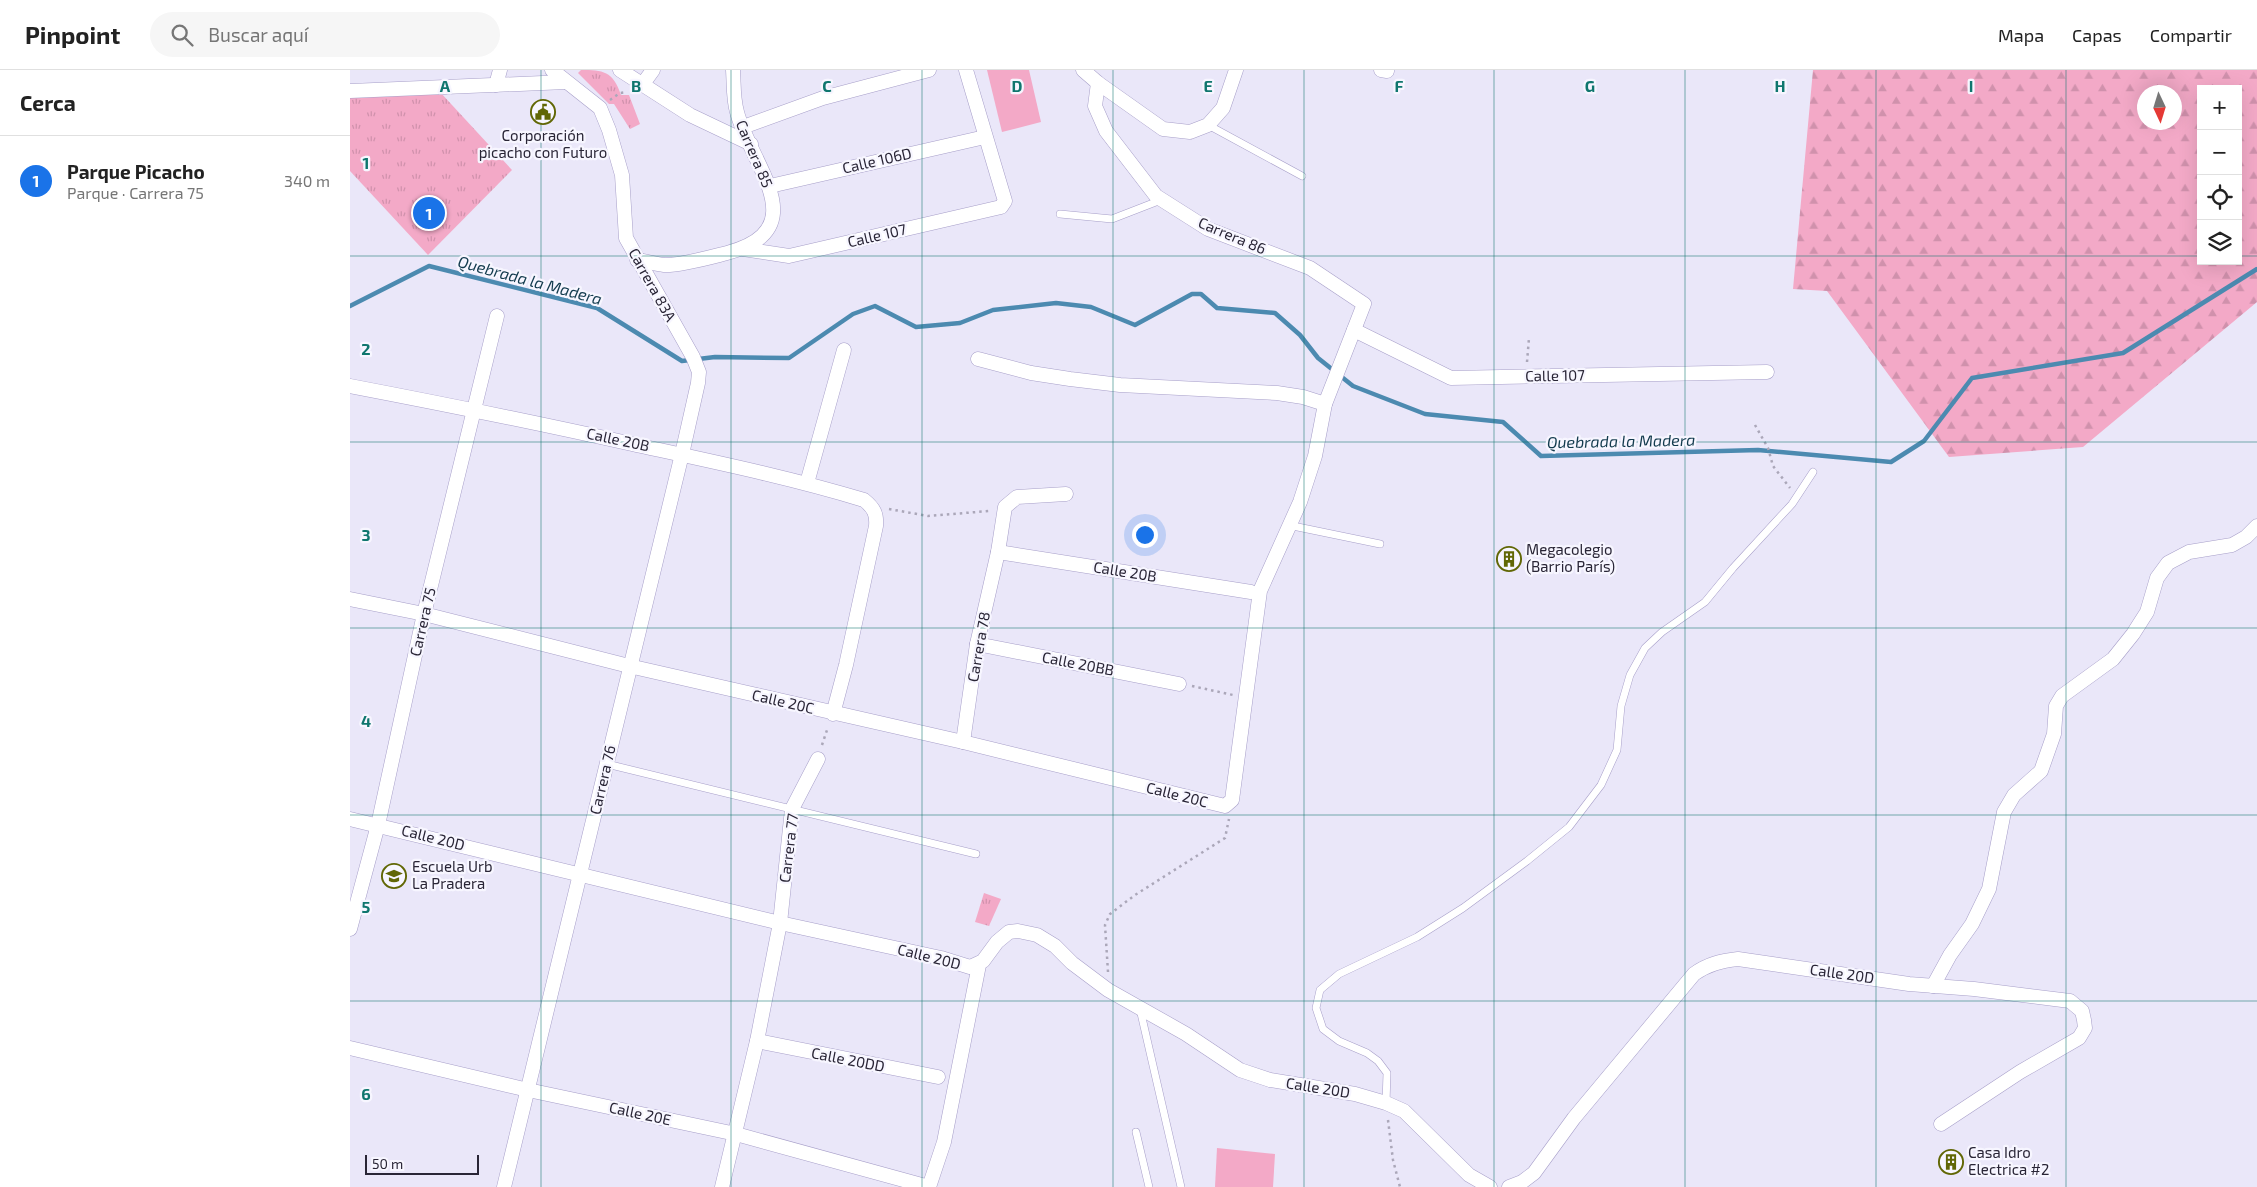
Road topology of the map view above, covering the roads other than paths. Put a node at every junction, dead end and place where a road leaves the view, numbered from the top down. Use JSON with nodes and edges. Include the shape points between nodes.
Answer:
{"nodes":[{"id":1,"x":500,"y":70,"type":"edge"},
{"id":2,"x":552,"y":70,"type":"edge"},
{"id":3,"x":620,"y":70,"type":"edge"},
{"id":4,"x":653,"y":70,"type":"edge"},
{"id":5,"x":733,"y":70,"type":"edge"},
{"id":6,"x":929,"y":70,"type":"edge"},
{"id":7,"x":966,"y":70,"type":"edge"},
{"id":8,"x":1083,"y":70,"type":"edge"},
{"id":9,"x":1236,"y":70,"type":"edge"},
{"id":10,"x":566,"y":82,"type":"junction"},
{"id":11,"x":1098,"y":83,"type":"junction"},
{"id":12,"x":496,"y":85,"type":"junction"},
{"id":13,"x":642,"y":85,"type":"junction"},
{"id":14,"x":350,"y":91,"type":"edge"},
{"id":15,"x":1208,"y":124,"type":"junction"},
{"id":16,"x":743,"y":126,"type":"junction"},
{"id":17,"x":985,"y":137,"type":"junction"},
{"id":18,"x":751,"y":144,"type":"junction"},
{"id":19,"x":1302,"y":176,"type":"dead end"},
{"id":20,"x":770,"y":186,"type":"junction"},
{"id":21,"x":1162,"y":200,"type":"junction"},
{"id":22,"x":1060,"y":214,"type":"dead end"},
{"id":23,"x":764,"y":236,"type":"joint"},
{"id":24,"x":744,"y":249,"type":"junction"},
{"id":25,"x":638,"y":260,"type":"junction"},
{"id":26,"x":497,"y":316,"type":"dead end"},
{"id":27,"x":1354,"y":330,"type":"junction"},
{"id":28,"x":844,"y":350,"type":"dead end"},
{"id":29,"x":978,"y":359,"type":"dead end"},
{"id":30,"x":699,"y":372,"type":"joint"},
{"id":31,"x":1767,"y":372,"type":"dead end"},
{"id":32,"x":350,"y":386,"type":"edge"},
{"id":33,"x":1325,"y":404,"type":"junction"},
{"id":34,"x":475,"y":410,"type":"junction"},
{"id":35,"x":682,"y":454,"type":"junction"},
{"id":36,"x":1813,"y":472,"type":"dead end"},
{"id":37,"x":807,"y":483,"type":"junction"},
{"id":38,"x":1066,"y":494,"type":"dead end"},
{"id":39,"x":1288,"y":525,"type":"junction"},
{"id":40,"x":2257,"y":526,"type":"edge"},
{"id":41,"x":1380,"y":544,"type":"dead end"},
{"id":42,"x":998,"y":552,"type":"junction"},
{"id":43,"x":1251,"y":592,"type":"dead end"},
{"id":44,"x":350,"y":599,"type":"edge"},
{"id":45,"x":424,"y":614,"type":"junction"},
{"id":46,"x":978,"y":644,"type":"junction"},
{"id":47,"x":629,"y":666,"type":"junction"},
{"id":48,"x":1179,"y":684,"type":"road end"},
{"id":49,"x":833,"y":714,"type":"junction"},
{"id":50,"x":963,"y":742,"type":"junction"},
{"id":51,"x":818,"y":759,"type":"road end"},
{"id":52,"x":607,"y":764,"type":"junction"},
{"id":53,"x":792,"y":809,"type":"junction"},
{"id":54,"x":350,"y":819,"type":"edge"},
{"id":55,"x":378,"y":825,"type":"junction"},
{"id":56,"x":976,"y":854,"type":"dead end"},
{"id":57,"x":580,"y":874,"type":"junction"},
{"id":58,"x":780,"y":924,"type":"junction"},
{"id":59,"x":350,"y":929,"type":"edge"},
{"id":60,"x":979,"y":965,"type":"junction"},
{"id":61,"x":1933,"y":986,"type":"junction"},
{"id":62,"x":1140,"y":1009,"type":"junction"},
{"id":63,"x":757,"y":1042,"type":"junction"},
{"id":64,"x":350,"y":1048,"type":"edge"},
{"id":65,"x":938,"y":1078,"type":"dead end"},
{"id":66,"x":528,"y":1090,"type":"junction"},
{"id":67,"x":1386,"y":1103,"type":"junction"},
{"id":68,"x":1941,"y":1124,"type":"dead end"},
{"id":69,"x":1136,"y":1132,"type":"dead end"},
{"id":70,"x":736,"y":1134,"type":"junction"},
{"id":71,"x":504,"y":1187,"type":"edge"},
{"id":72,"x":722,"y":1187,"type":"edge"},
{"id":73,"x":928,"y":1187,"type":"edge"},
{"id":74,"x":1148,"y":1187,"type":"edge"},
{"id":75,"x":1181,"y":1187,"type":"edge"},
{"id":76,"x":1490,"y":1187,"type":"edge"},
{"id":77,"x":1508,"y":1187,"type":"edge"}],
"edges":[{"from":1,"to":12,"type":"street"},
{"from":2,"to":10,"type":"street","name":"Carrera 83A"},
{"from":3,"to":13,"type":"street"},
{"from":4,"to":13,"type":"street"},
{"from":5,"to":16,"type":"street","name":"Carrera 85","via":[[737,112]]},
{"from":6,"to":16,"type":"street","via":[[823,98]]},
{"from":7,"to":17,"type":"street"},
{"from":8,"to":11,"type":"street"},
{"from":9,"to":15,"type":"street","via":[[1223,108]]},
{"from":10,"to":12,"type":"street"},
{"from":10,"to":25,"type":"street","name":"Carrera 83A","via":[[600,108],[609,130],[622,175],[626,238]]},
{"from":11,"to":15,"type":"street","via":[[1163,129],[1190,132]]},
{"from":11,"to":21,"type":"street","name":"Carrera 86","via":[[1095,106],[1106,131]]},
{"from":12,"to":14,"type":"street"},
{"from":13,"to":18,"type":"street","via":[[690,115]]},
{"from":15,"to":19,"type":"lane"},
{"from":16,"to":18,"type":"street","name":"Carrera 85"},
{"from":17,"to":20,"type":"street","name":"Calle 106D"},
{"from":17,"to":24,"type":"street","name":"Calle 107","via":[[1005,200],[998,209],[789,256]]},
{"from":18,"to":20,"type":"street","name":"Carrera 85"},
{"from":20,"to":23,"type":"street","name":"Carrera 85","via":[[773,220]]},
{"from":21,"to":22,"type":"lane","via":[[1112,219]]},
{"from":21,"to":27,"type":"street","name":"Carrera 86","via":[[1208,229],[1310,268],[1364,304]]},
{"from":23,"to":24,"type":"street","name":"Calle 107"},
{"from":24,"to":25,"type":"street","name":"Calle 107","via":[[664,265]]},
{"from":25,"to":30,"type":"street","name":"Carrera 83A"},
{"from":26,"to":34,"type":"street","name":"Carrera 75"},
{"from":27,"to":31,"type":"street","name":"Calle 107","via":[[1450,378]]},
{"from":27,"to":33,"type":"street"},
{"from":28,"to":37,"type":"street"},
{"from":29,"to":33,"type":"street","via":[[1070,380],[1277,393]]},
{"from":30,"to":35,"type":"street","name":"Carrera 76"},
{"from":32,"to":34,"type":"street","name":"Calle 20B"},
{"from":33,"to":39,"type":"street","via":[[1315,456],[1300,502]]},
{"from":34,"to":35,"type":"street","name":"Calle 20B"},
{"from":34,"to":45,"type":"street","name":"Carrera 75"},
{"from":35,"to":37,"type":"street","name":"Calle 20B"},
{"from":35,"to":47,"type":"street","name":"Carrera 76"},
{"from":36,"to":67,"type":"lane","via":[[1798,496],[1705,602],[1645,648],[1630,675],[1621,706],[1617,750],[1601,785],[1569,827],[1527,861],[1418,938],[1339,974],[1320,990],[1316,1008],[1323,1029],[1378,1061],[1387,1073]]},
{"from":37,"to":49,"type":"street","name":"Calle 20B","via":[[864,500],[877,515],[864,586]]},
{"from":38,"to":42,"type":"street","name":"Carrera 78","via":[[1017,497],[1006,507]]},
{"from":39,"to":41,"type":"lane"},
{"from":39,"to":50,"type":"street","name":"Calle 20C","via":[[1260,591],[1232,800],[1225,806]]},
{"from":40,"to":61,"type":"street","via":[[2232,545],[2189,552],[2168,563],[2157,578],[2147,612],[2133,634],[2113,659],[2062,696],[2056,706],[2054,734],[2041,771],[2014,795],[2004,812],[1989,889],[1972,924]]},
{"from":42,"to":43,"type":"street","name":"Calle 20B"},
{"from":42,"to":46,"type":"street","name":"Carrera 78"},
{"from":44,"to":45,"type":"street","name":"Calle 20C"},
{"from":45,"to":47,"type":"street","name":"Calle 20C"},
{"from":45,"to":55,"type":"street","name":"Carrera 75"},
{"from":46,"to":48,"type":"street","name":"Calle 20BB"},
{"from":46,"to":50,"type":"street","name":"Carrera 78"},
{"from":47,"to":49,"type":"street","name":"Calle 20C"},
{"from":47,"to":52,"type":"street","name":"Carrera 76"},
{"from":49,"to":50,"type":"street","name":"Calle 20C"},
{"from":51,"to":53,"type":"street","name":"Carrera 77"},
{"from":52,"to":53,"type":"lane"},
{"from":52,"to":57,"type":"street","name":"Carrera 76"},
{"from":53,"to":56,"type":"lane"},
{"from":53,"to":58,"type":"street","name":"Carrera 77"},
{"from":54,"to":55,"type":"street","name":"Calle 20D"},
{"from":55,"to":57,"type":"street","name":"Calle 20D"},
{"from":55,"to":59,"type":"street","name":"Carrera 75"},
{"from":57,"to":58,"type":"street","name":"Calle 20D"},
{"from":57,"to":66,"type":"street","name":"Carrera 76"},
{"from":58,"to":60,"type":"street","name":"Calle 20D","via":[[970,967]]},
{"from":58,"to":63,"type":"street","name":"Carrera 77"},
{"from":60,"to":62,"type":"street","name":"Calle 20D","via":[[1009,932],[1037,935],[1108,990]]},
{"from":60,"to":73,"type":"street","via":[[944,1142]]},
{"from":61,"to":68,"type":"street","name":"Calle 20D","via":[[2070,1001],[2082,1011],[2085,1028],[2079,1038]]},
{"from":61,"to":77,"type":"street","name":"Calle 20D","via":[[1738,960],[1705,966],[1694,974],[1624,1057],[1534,1173]]},
{"from":62,"to":67,"type":"street","name":"Calle 20D","via":[[1186,1034],[1240,1070],[1270,1080],[1355,1094]]},
{"from":62,"to":75,"type":"lane"},
{"from":63,"to":65,"type":"street","name":"Calle 20DD"},
{"from":63,"to":70,"type":"street","name":"Carrera 77"},
{"from":64,"to":66,"type":"street","name":"Calle 20E"},
{"from":66,"to":70,"type":"street","name":"Calle 20E"},
{"from":66,"to":71,"type":"street","name":"Carrera 76"},
{"from":67,"to":76,"type":"street","name":"Calle 20D","via":[[1404,1111],[1469,1175]]},
{"from":69,"to":74,"type":"lane"},
{"from":70,"to":72,"type":"street","name":"Carrera 77"},
{"from":70,"to":73,"type":"street","name":"Calle 20E"}]}
